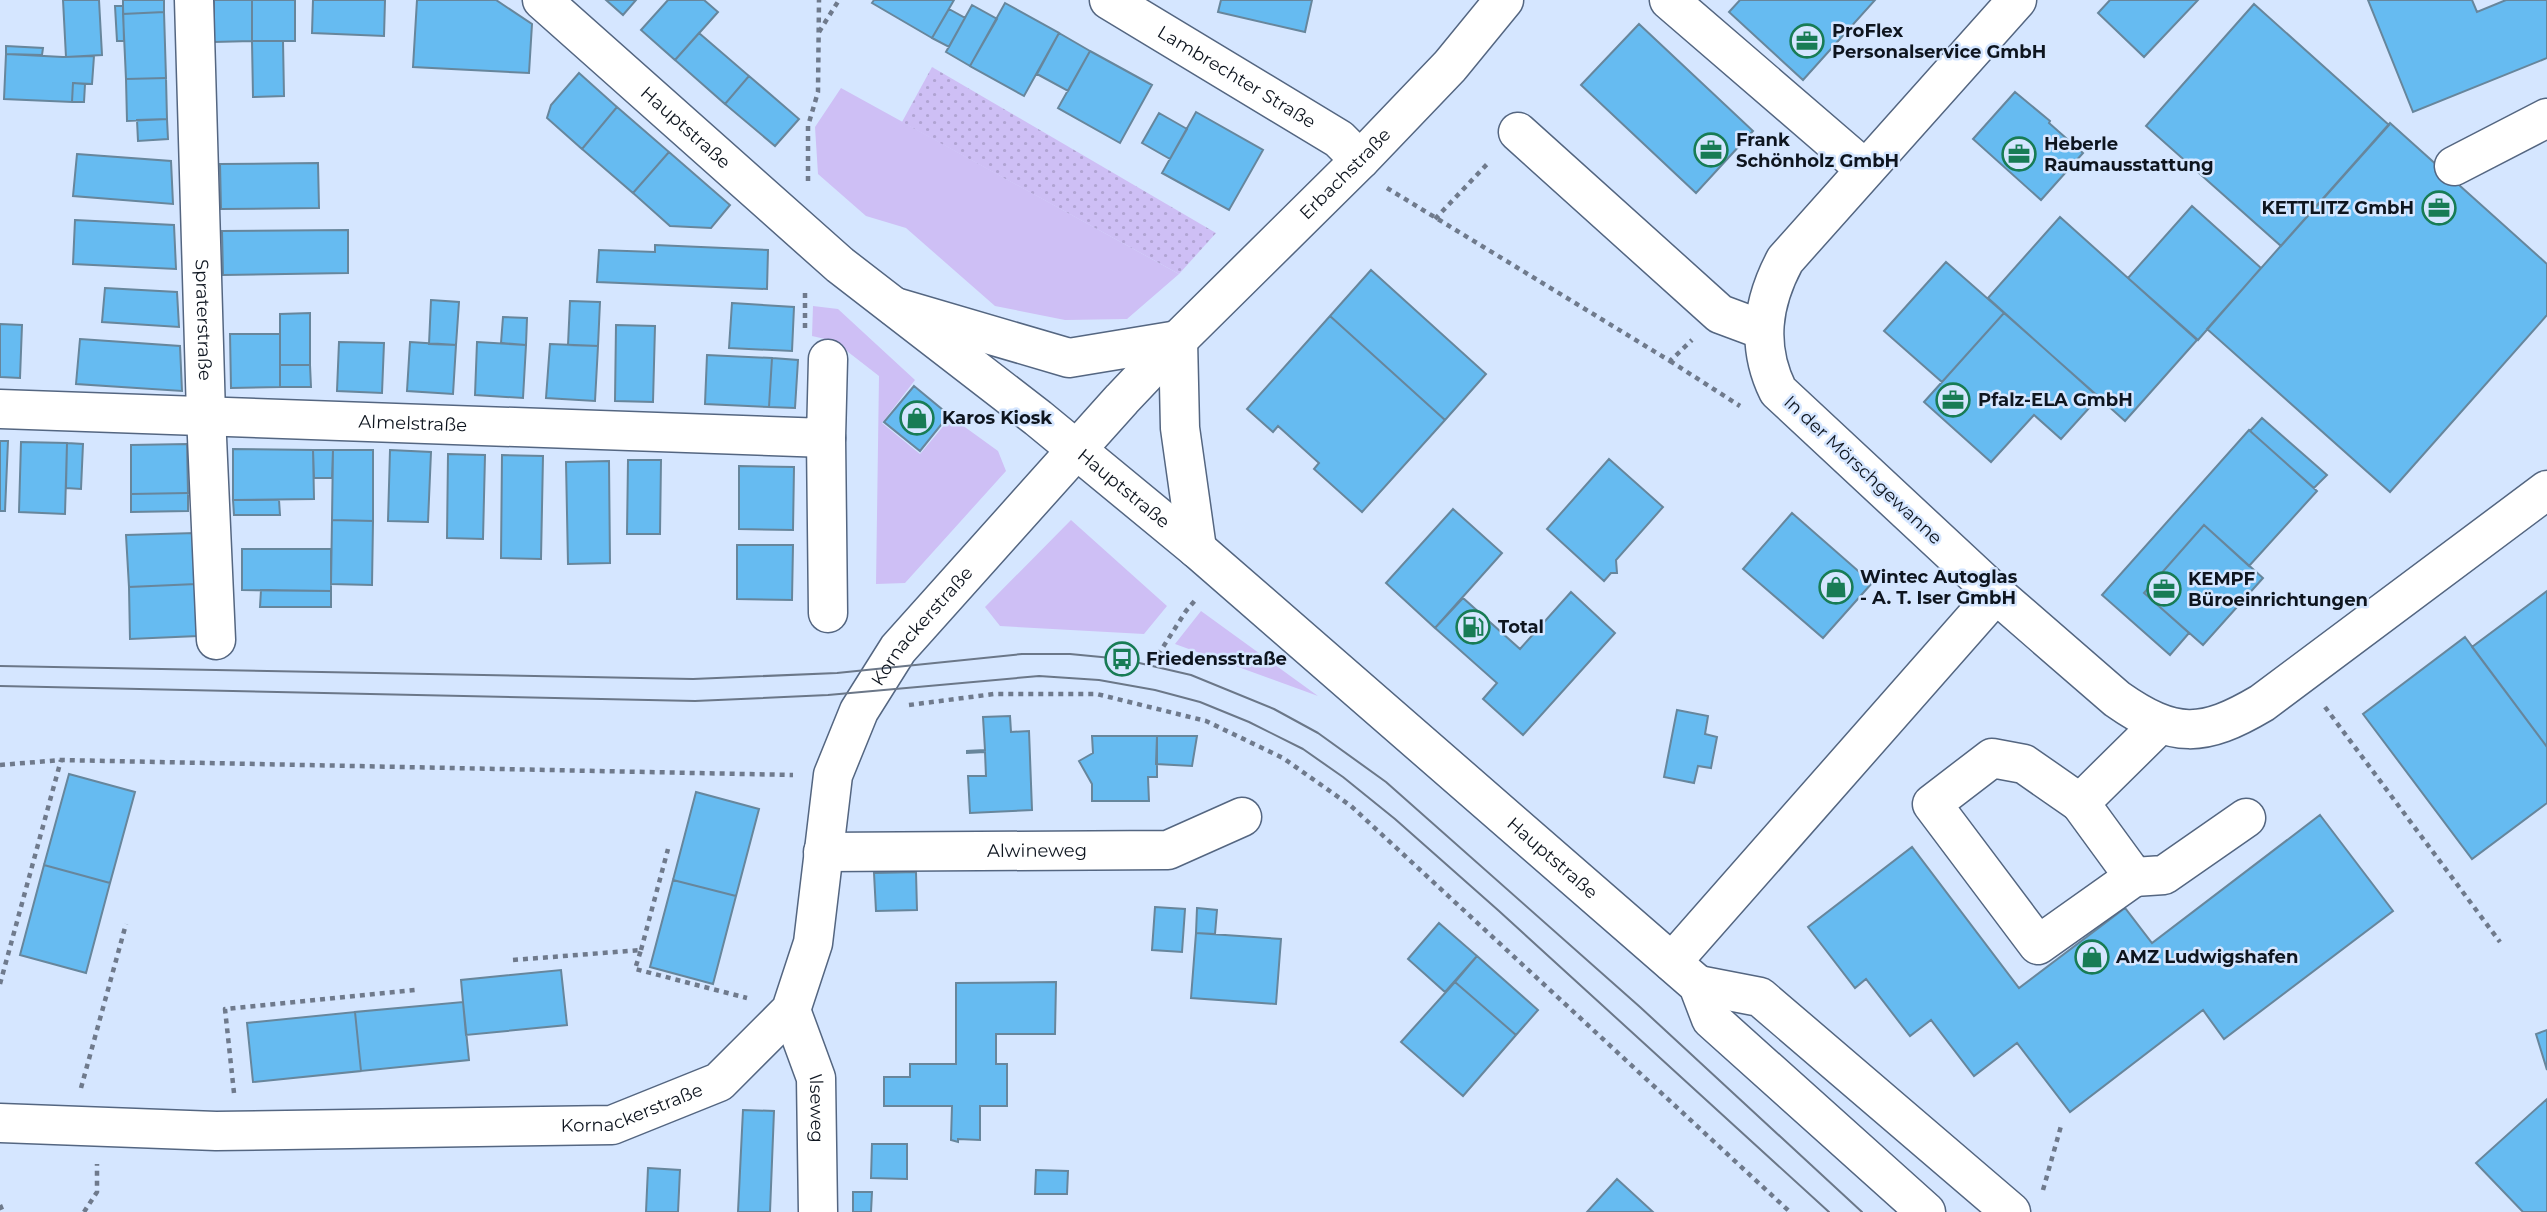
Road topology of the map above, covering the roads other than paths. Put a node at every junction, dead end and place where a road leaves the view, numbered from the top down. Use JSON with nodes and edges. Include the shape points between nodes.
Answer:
{"nodes":[{"id":1,"x":194,"y":0,"type":"edge"},
{"id":2,"x":542,"y":0,"type":"edge"},
{"id":3,"x":1504,"y":0,"type":"edge"},
{"id":4,"x":1669,"y":0,"type":"edge"},
{"id":5,"x":2017,"y":0,"type":"edge"},
{"id":6,"x":1122,"y":3,"type":"edge"},
{"id":7,"x":2547,"y":118,"type":"edge"},
{"id":8,"x":1518,"y":132,"type":"road end"},
{"id":9,"x":1360,"y":160,"type":"junction"},
{"id":10,"x":2454,"y":166,"type":"dead end"},
{"id":11,"x":1865,"y":169,"type":"junction"},
{"id":12,"x":895,"y":307,"type":"junction"},
{"id":13,"x":1763,"y":330,"type":"junction"},
{"id":14,"x":1178,"y":340,"type":"junction"},
{"id":15,"x":828,"y":359,"type":"road end"},
{"id":16,"x":0,"y":409,"type":"edge"},
{"id":17,"x":206,"y":415,"type":"junction"},
{"id":18,"x":826,"y":438,"type":"junction"},
{"id":19,"x":1078,"y":450,"type":"junction"},
{"id":20,"x":2547,"y":490,"type":"edge"},
{"id":21,"x":1209,"y":559,"type":"junction"},
{"id":22,"x":1996,"y":594,"type":"junction"},
{"id":23,"x":828,"y":613,"type":"dead end"},
{"id":24,"x":216,"y":640,"type":"dead end"},
{"id":25,"x":2160,"y":724,"type":"junction"},
{"id":26,"x":2080,"y":803,"type":"junction"},
{"id":27,"x":1241,"y":817,"type":"dead end"},
{"id":28,"x":2246,"y":818,"type":"dead end"},
{"id":29,"x":823,"y":852,"type":"junction"},
{"id":30,"x":2134,"y":877,"type":"junction"},
{"id":31,"x":1685,"y":973,"type":"junction"},
{"id":32,"x":791,"y":1010,"type":"junction"},
{"id":33,"x":0,"y":1123,"type":"edge"},
{"id":34,"x":2026,"y":1204,"type":"edge"},
{"id":35,"x":818,"y":1212,"type":"edge"},
{"id":36,"x":1926,"y":1212,"type":"edge"}],
"edges":[{"from":1,"to":17,"type":"street","name":"Spraterstraße"},
{"from":2,"to":12,"type":"street","name":"Hauptstraße","via":[[840,265]]},
{"from":3,"to":9,"type":"street","name":"Erbachstraße","via":[[1450,66]]},
{"from":4,"to":11,"type":"street"},
{"from":5,"to":11,"type":"street","name":"In der Mörschgewanne"},
{"from":6,"to":9,"type":"street","name":"Lambrechter Straße","via":[[1339,139]]},
{"from":7,"to":10,"type":"street"},
{"from":8,"to":13,"type":"street","via":[[1720,314]]},
{"from":9,"to":14,"type":"street","name":"Erbachstraße"},
{"from":11,"to":13,"type":"street","name":"In der Mörschgewanne","via":[[1785,260],[1773,283]]},
{"from":12,"to":14,"type":"street","via":[[1069,358]]},
{"from":12,"to":19,"type":"street","name":"Hauptstraße"},
{"from":13,"to":22,"type":"street","name":"In der Mörschgewanne","via":[[1764,352],[1778,391]]},
{"from":14,"to":19,"type":"street","name":"Erbachstraße"},
{"from":14,"to":21,"type":"street","via":[[1180,428]]},
{"from":15,"to":18,"type":"street"},
{"from":16,"to":17,"type":"street","name":"Almelstraße"},
{"from":17,"to":18,"type":"street","name":"Almelstraße"},
{"from":17,"to":24,"type":"street","name":"Spraterstraße"},
{"from":18,"to":23,"type":"street"},
{"from":19,"to":21,"type":"street","name":"Hauptstraße"},
{"from":19,"to":29,"type":"street","name":"Kornackerstraße","via":[[898,649],[859,711],[833,775]]},
{"from":20,"to":25,"type":"street","name":"In der Mörschgewanne","via":[[2262,703],[2202,729]]},
{"from":21,"to":31,"type":"street","name":"Hauptstraße"},
{"from":22,"to":25,"type":"street","name":"In der Mörschgewanne","via":[[2117,699]]},
{"from":22,"to":31,"type":"street"},
{"from":25,"to":26,"type":"street"},
{"from":26,"to":30,"type":"street"},
{"from":26,"to":30,"type":"street","via":[[2024,764],[1992,758],[1932,804],[2038,945]]},
{"from":27,"to":29,"type":"street","name":"Alwineweg","via":[[1168,850]]},
{"from":28,"to":30,"type":"street","via":[[2164,875]]},
{"from":29,"to":32,"type":"street","name":"Kornackerstraße","via":[[813,943]]},
{"from":31,"to":34,"type":"street","via":[[1760,997]]},
{"from":31,"to":36,"type":"street","name":"Hauptstraße","via":[[1711,1019]]},
{"from":32,"to":33,"type":"street","name":"Kornackerstraße","via":[[719,1082],[612,1125],[239,1131]]},
{"from":32,"to":35,"type":"street","name":"Ilseweg","via":[[816,1078]]}]}
